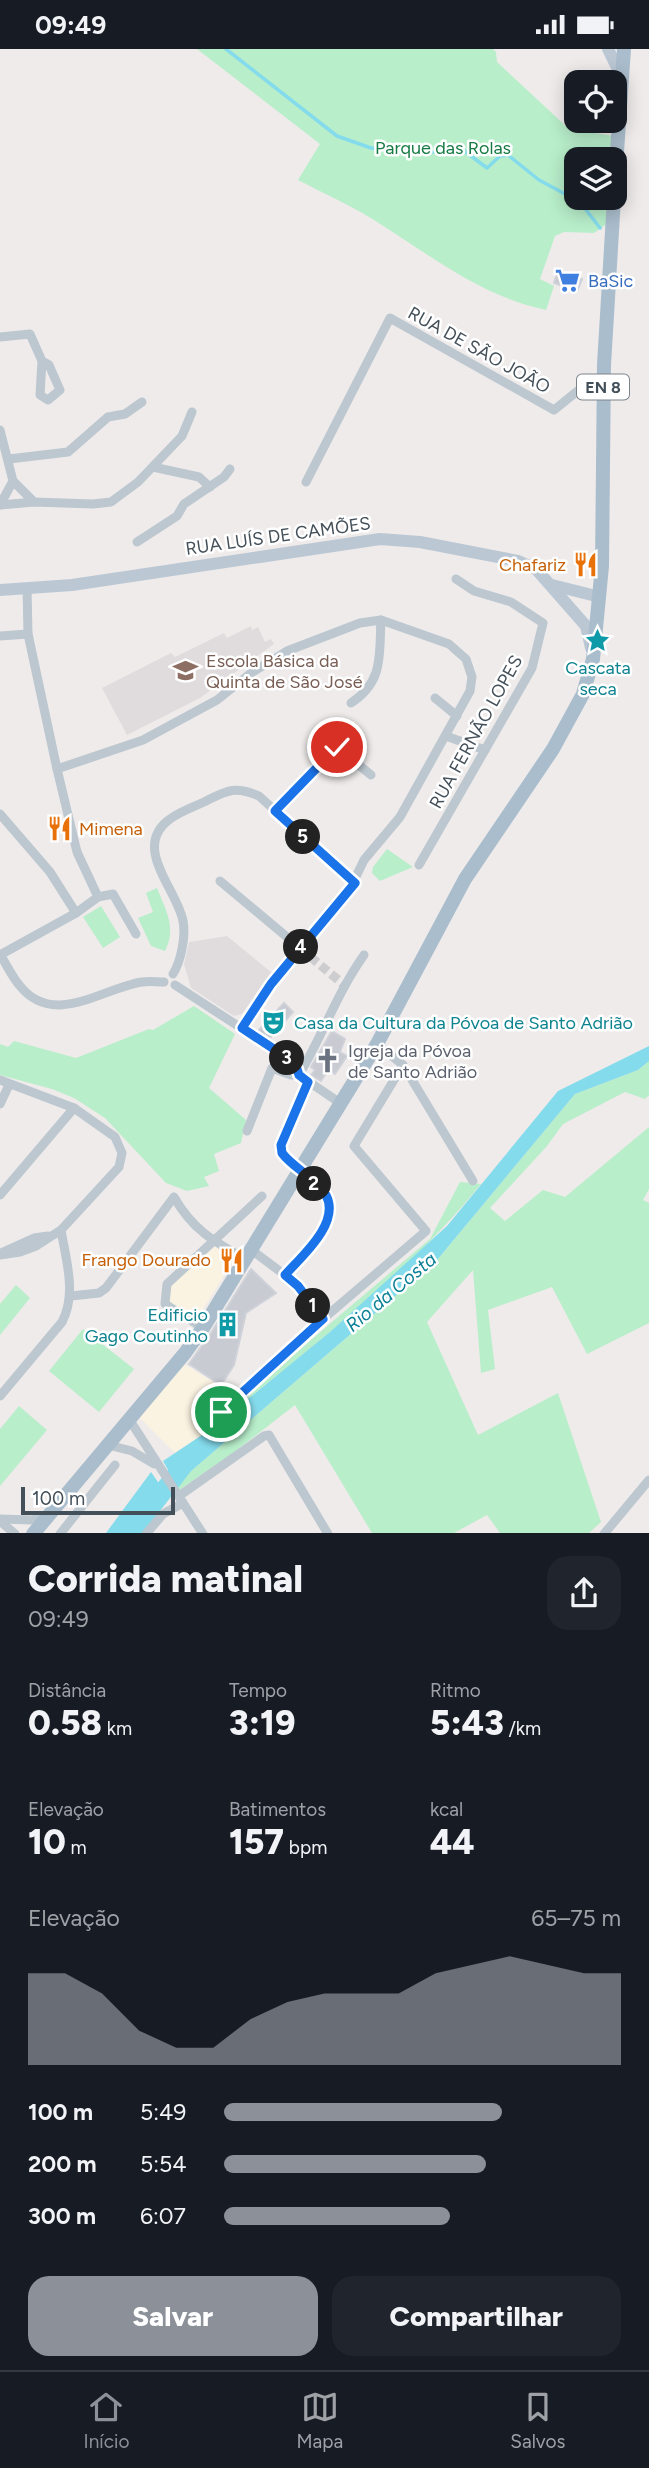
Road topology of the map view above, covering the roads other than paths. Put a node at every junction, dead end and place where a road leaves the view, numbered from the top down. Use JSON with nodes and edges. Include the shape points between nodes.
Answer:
{"nodes":[{"id":1,"x":608,"y":49,"type":"edge"},
{"id":2,"x":624,"y":49,"type":"edge"},
{"id":3,"x":618,"y":70,"type":"edge"},
{"id":4,"x":623,"y":70,"type":"edge"},
{"id":5,"x":613,"y":210,"type":"edge"},
{"id":6,"x":0,"y":337,"type":"edge"},
{"id":7,"x":42,"y":361,"type":"dead end"},
{"id":8,"x":603,"y":391,"type":"junction"},
{"id":9,"x":142,"y":402,"type":"dead end"},
{"id":10,"x":192,"y":412,"type":"dead end"},
{"id":11,"x":0,"y":430,"type":"edge"},
{"id":12,"x":9,"y":459,"type":"junction"},
{"id":13,"x":153,"y":467,"type":"junction"},
{"id":14,"x":230,"y":469,"type":"dead end"},
{"id":15,"x":13,"y":481,"type":"junction"},
{"id":16,"x":306,"y":482,"type":"dead end"},
{"id":17,"x":210,"y":487,"type":"junction"},
{"id":18,"x":34,"y":502,"type":"junction"},
{"id":19,"x":0,"y":505,"type":"edge"},
{"id":20,"x":137,"y":543,"type":"dead end"},
{"id":21,"x":601,"y":577,"type":"junction"},
{"id":22,"x":456,"y":579,"type":"dead end"},
{"id":23,"x":552,"y":585,"type":"junction"},
{"id":24,"x":27,"y":588,"type":"junction"},
{"id":25,"x":0,"y":590,"type":"edge"},
{"id":26,"x":578,"y":590,"type":"junction"},
{"id":27,"x":600,"y":597,"type":"junction"},
{"id":28,"x":566,"y":604,"type":"junction"},
{"id":29,"x":381,"y":621,"type":"junction"},
{"id":30,"x":28,"y":634,"type":"junction"},
{"id":31,"x":0,"y":636,"type":"edge"},
{"id":32,"x":593,"y":659,"type":"junction"},
{"id":33,"x":435,"y":698,"type":"dead end"},
{"id":34,"x":351,"y":703,"type":"dead end"},
{"id":35,"x":457,"y":716,"type":"junction"},
{"id":36,"x":446,"y":736,"type":"junction"},
{"id":37,"x":485,"y":750,"type":"junction"},
{"id":38,"x":57,"y":769,"type":"junction"},
{"id":39,"x":371,"y":775,"type":"dead end"},
{"id":40,"x":275,"y":811,"type":"junction"},
{"id":41,"x":0,"y":814,"type":"edge"},
{"id":42,"x":419,"y":865,"type":"dead end"},
{"id":43,"x":220,"y":881,"type":"dead end"},
{"id":44,"x":355,"y":883,"type":"junction"},
{"id":45,"x":98,"y":897,"type":"junction"},
{"id":46,"x":76,"y":913,"type":"junction"},
{"id":47,"x":136,"y":934,"type":"dead end"},
{"id":48,"x":300,"y":949,"type":"junction"},
{"id":49,"x":0,"y":955,"type":"edge"},
{"id":50,"x":364,"y":955,"type":"dead end"},
{"id":51,"x":173,"y":974,"type":"junction"},
{"id":52,"x":164,"y":982,"type":"junction"},
{"id":53,"x":175,"y":985,"type":"junction"},
{"id":54,"x":242,"y":1028,"type":"junction"},
{"id":55,"x":377,"y":1044,"type":"junction"},
{"id":56,"x":402,"y":1065,"type":"junction"},
{"id":57,"x":299,"y":1075,"type":"junction"},
{"id":58,"x":308,"y":1082,"type":"junction"},
{"id":59,"x":4,"y":1083,"type":"edge"},
{"id":60,"x":340,"y":1103,"type":"junction"},
{"id":61,"x":0,"y":1104,"type":"edge"},
{"id":62,"x":74,"y":1108,"type":"junction"},
{"id":63,"x":247,"y":1131,"type":"dead end"},
{"id":64,"x":298,"y":1169,"type":"junction"},
{"id":65,"x":473,"y":1181,"type":"dead end"},
{"id":66,"x":0,"y":1195,"type":"edge"},
{"id":67,"x":262,"y":1196,"type":"dead end"},
{"id":68,"x":61,"y":1230,"type":"junction"},
{"id":69,"x":215,"y":1242,"type":"junction"},
{"id":70,"x":0,"y":1254,"type":"edge"},
{"id":71,"x":248,"y":1254,"type":"junction"},
{"id":72,"x":285,"y":1275,"type":"junction"},
{"id":73,"x":71,"y":1296,"type":"junction"},
{"id":74,"x":323,"y":1319,"type":"junction"},
{"id":75,"x":203,"y":1328,"type":"junction"},
{"id":76,"x":0,"y":1396,"type":"edge"},
{"id":77,"x":221,"y":1412,"type":"dead end"},
{"id":78,"x":129,"y":1419,"type":"junction"},
{"id":79,"x":108,"y":1445,"type":"junction"},
{"id":80,"x":115,"y":1465,"type":"dead end"},
{"id":81,"x":157,"y":1465,"type":"junction"},
{"id":82,"x":649,"y":1480,"type":"edge"},
{"id":83,"x":179,"y":1497,"type":"junction"},
{"id":84,"x":48,"y":1516,"type":"junction"},
{"id":85,"x":0,"y":1520,"type":"edge"},
{"id":86,"x":14,"y":1533,"type":"edge"},
{"id":87,"x":34,"y":1533,"type":"edge"},
{"id":88,"x":61,"y":1533,"type":"edge"},
{"id":89,"x":147,"y":1533,"type":"edge"},
{"id":90,"x":202,"y":1533,"type":"edge"},
{"id":91,"x":327,"y":1533,"type":"edge"},
{"id":92,"x":605,"y":1533,"type":"edge"}],
"edges":[{"from":1,"to":3,"type":"street"},
{"from":2,"to":4,"type":"main road","number":"EN 8"},
{"from":5,"to":8,"type":"main road","number":"EN 8"},
{"from":6,"to":7,"type":"street","via":[[30,334]]},
{"from":8,"to":16,"type":"street","name":"RUA DE SÃO JOÃO","via":[[580,389],[554,410],[390,318]]},
{"from":8,"to":21,"type":"main road","number":"EN 8"},
{"from":9,"to":12,"type":"street","via":[[125,414],[108,417],[68,452]]},
{"from":10,"to":13,"type":"street","via":[[182,436]]},
{"from":11,"to":12,"type":"street"},
{"from":12,"to":15,"type":"street"},
{"from":13,"to":17,"type":"street","via":[[199,477]]},
{"from":13,"to":18,"type":"street","via":[[111,502]]},
{"from":14,"to":17,"type":"street"},
{"from":15,"to":18,"type":"street"},
{"from":15,"to":19,"type":"street"},
{"from":17,"to":20,"type":"street"},
{"from":18,"to":19,"type":"street"},
{"from":21,"to":26,"type":"street"},
{"from":21,"to":27,"type":"main road","number":"EN 8"},
{"from":22,"to":37,"type":"street","name":"RUA FERNÃO LOPES","via":[[474,591],[512,602],[543,623],[532,668]]},
{"from":23,"to":24,"type":"street","name":"RUA LUÍS DE CAMÕES","via":[[536,569],[518,561],[380,538]]},
{"from":23,"to":26,"type":"street","name":"RUA LUÍS DE CAMÕES"},
{"from":23,"to":28,"type":"street","name":"RUA LUÍS DE CAMÕES"},
{"from":24,"to":25,"type":"street","name":"RUA LUÍS DE CAMÕES"},
{"from":24,"to":30,"type":"street"},
{"from":26,"to":27,"type":"street","name":"RUA LUÍS DE CAMÕES"},
{"from":27,"to":28,"type":"street"},
{"from":27,"to":32,"type":"main road","number":"EN 8"},
{"from":28,"to":32,"type":"street","name":"RUA LUÍS DE CAMÕES","via":[[586,626]]},
{"from":29,"to":34,"type":"street","via":[[380,670],[362,696]]},
{"from":29,"to":35,"type":"street","via":[[449,644],[466,659],[471,691]]},
{"from":29,"to":38,"type":"street","via":[[360,623],[287,651],[217,700],[144,740]]},
{"from":30,"to":31,"type":"street"},
{"from":30,"to":38,"type":"street"},
{"from":32,"to":55,"type":"main road","number":"EN 8","via":[[567,726],[465,879]]},
{"from":33,"to":35,"type":"street"},
{"from":35,"to":36,"type":"street"},
{"from":36,"to":37,"type":"street"},
{"from":36,"to":44,"type":"street","via":[[400,817],[364,860]]},
{"from":37,"to":42,"type":"street","name":"RUA FERNÃO LOPES"},
{"from":38,"to":45,"type":"street","via":[[77,852]]},
{"from":39,"to":40,"type":"street","via":[[337,747]]},
{"from":40,"to":44,"type":"street"},
{"from":40,"to":51,"type":"street","via":[[244,789],[228,790],[169,819],[159,831],[155,858],[183,921]]},
{"from":41,"to":46,"type":"street","via":[[50,872]]},
{"from":43,"to":48,"type":"street"},
{"from":44,"to":48,"type":"street"},
{"from":45,"to":46,"type":"street"},
{"from":45,"to":47,"type":"street","via":[[113,894]]},
{"from":46,"to":49,"type":"street"},
{"from":48,"to":54,"type":"street"},
{"from":49,"to":52,"type":"street","via":[[21,987],[48,1005],[70,1005],[143,982]]},
{"from":50,"to":57,"type":"street","via":[[343,984]]},
{"from":51,"to":52,"type":"street","via":[[166,975]]},
{"from":51,"to":53,"type":"street"},
{"from":52,"to":53,"type":"street"},
{"from":53,"to":54,"type":"street"},
{"from":54,"to":57,"type":"street","via":[[295,1063]]},
{"from":55,"to":56,"type":"street"},
{"from":55,"to":60,"type":"main road","number":"EN 8"},
{"from":56,"to":65,"type":"street"},
{"from":56,"to":74,"type":"street","via":[[354,1146],[426,1231]]},
{"from":57,"to":58,"type":"street"},
{"from":57,"to":63,"type":"street","via":[[272,1068]]},
{"from":58,"to":60,"type":"street"},
{"from":58,"to":64,"type":"street","via":[[281,1145],[282,1153]]},
{"from":59,"to":61,"type":"street"},
{"from":59,"to":62,"type":"street"},
{"from":60,"to":64,"type":"main road","number":"EN 8"},
{"from":62,"to":66,"type":"street"},
{"from":62,"to":68,"type":"street","via":[[115,1137],[122,1153],[119,1167]]},
{"from":64,"to":71,"type":"main road","number":"EN 8"},
{"from":64,"to":72,"type":"street","via":[[326,1196],[329,1216],[323,1230]]},
{"from":67,"to":69,"type":"street"},
{"from":68,"to":70,"type":"street","via":[[20,1252]]},
{"from":68,"to":73,"type":"street"},
{"from":69,"to":71,"type":"street"},
{"from":69,"to":73,"type":"street","via":[[185,1217],[174,1197],[106,1288]]},
{"from":69,"to":75,"type":"street","via":[[167,1284],[165,1304]]},
{"from":71,"to":72,"type":"street"},
{"from":71,"to":75,"type":"main road","number":"EN 8"},
{"from":72,"to":74,"type":"street"},
{"from":73,"to":76,"type":"street","via":[[62,1322]]},
{"from":74,"to":77,"type":"street"},
{"from":75,"to":78,"type":"main road","number":"EN 8"},
{"from":78,"to":79,"type":"main road","number":"EN 8"},
{"from":78,"to":81,"type":"street"},
{"from":79,"to":81,"type":"street","via":[[132,1451]]},
{"from":79,"to":84,"type":"main road","number":"EN 8"},
{"from":80,"to":88,"type":"street"},
{"from":81,"to":83,"type":"street"},
{"from":82,"to":92,"type":"street"},
{"from":83,"to":89,"type":"street"},
{"from":83,"to":90,"type":"street"},
{"from":83,"to":91,"type":"street","via":[[269,1435]]},
{"from":84,"to":85,"type":"street"},
{"from":84,"to":87,"type":"main road","number":"EN 8"},
{"from":85,"to":86,"type":"street"}]}
